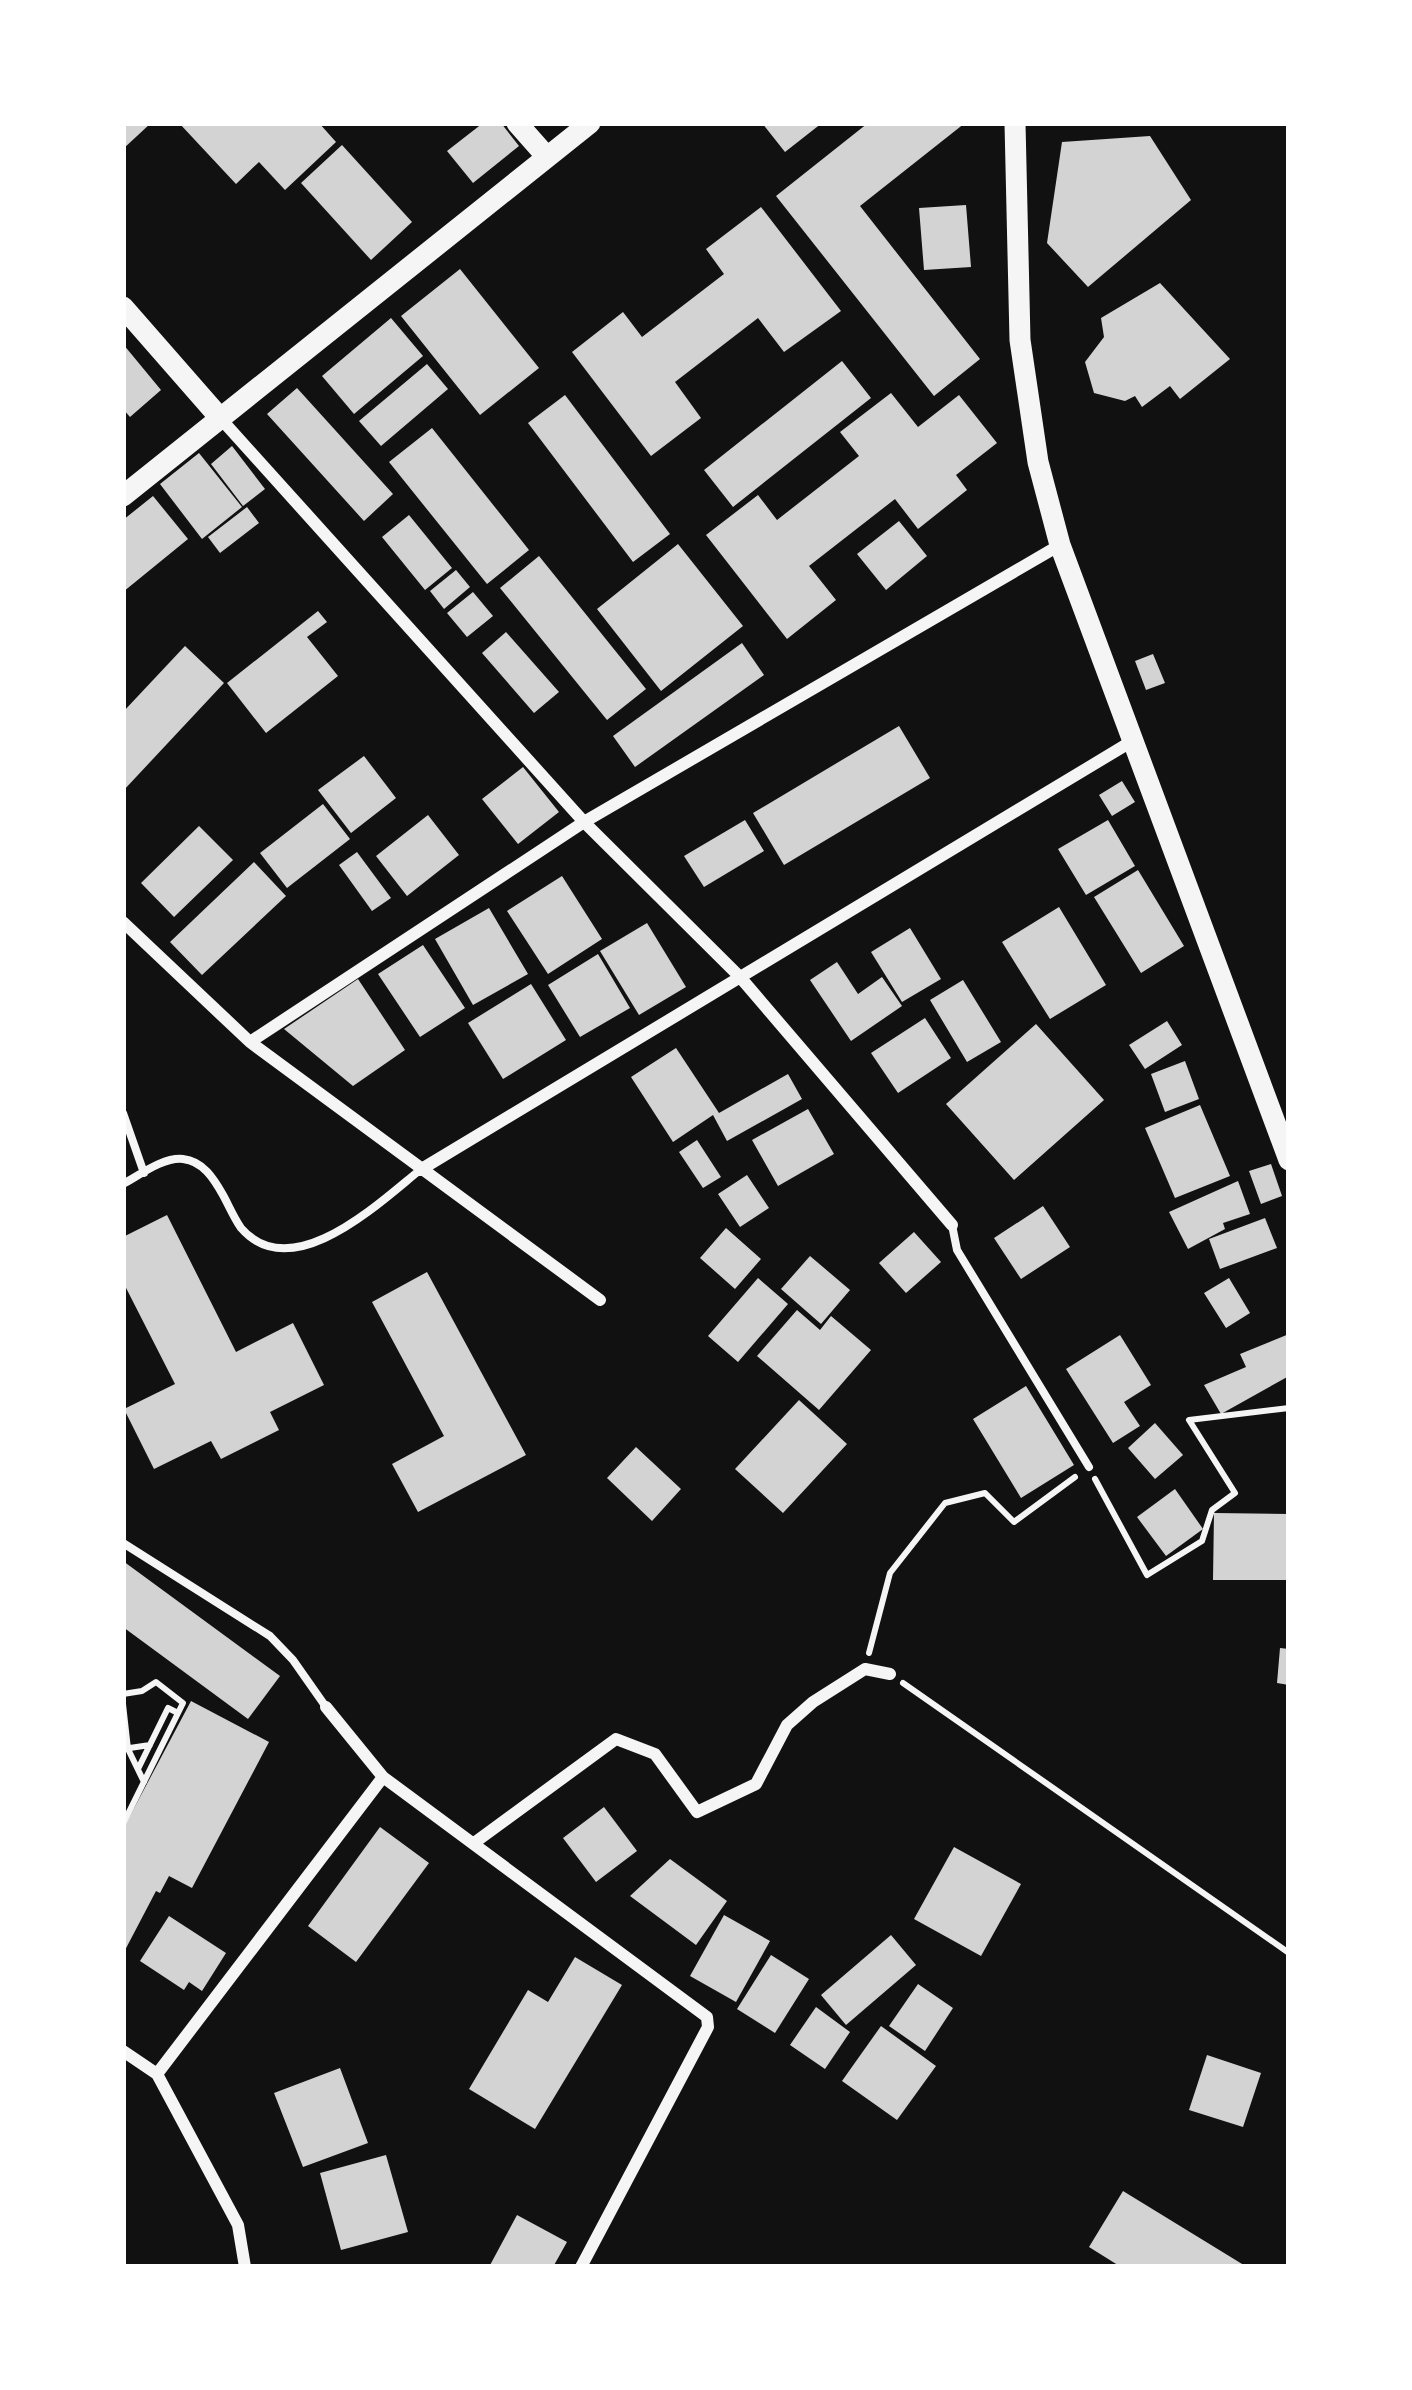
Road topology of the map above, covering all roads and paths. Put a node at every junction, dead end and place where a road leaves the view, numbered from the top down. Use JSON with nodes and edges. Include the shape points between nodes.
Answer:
{"nodes":[{"id":1,"x":518,"y":123,"type":"edge"},
{"id":2,"x":590,"y":123,"type":"edge"},
{"id":3,"x":1016,"y":123,"type":"edge"},
{"id":4,"x":547,"y":157,"type":"junction"},
{"id":5,"x":123,"y":307,"type":"edge"},
{"id":6,"x":221,"y":419,"type":"junction"},
{"id":7,"x":123,"y":496,"type":"edge"},
{"id":8,"x":1060,"y":545,"type":"junction"},
{"id":9,"x":1134,"y":740,"type":"junction"},
{"id":10,"x":584,"y":822,"type":"junction"},
{"id":11,"x":123,"y":922,"type":"edge"},
{"id":12,"x":740,"y":977,"type":"junction"},
{"id":13,"x":250,"y":1042,"type":"junction"},
{"id":14,"x":123,"y":1113,"type":"edge"},
{"id":15,"x":1289,"y":1160,"type":"edge"},
{"id":16,"x":420,"y":1170,"type":"junction"},
{"id":17,"x":144,"y":1173,"type":"junction"},
{"id":18,"x":123,"y":1184,"type":"edge"},
{"id":19,"x":952,"y":1226,"type":"joint"},
{"id":20,"x":600,"y":1300,"type":"dead end"},
{"id":21,"x":1289,"y":1408,"type":"edge"},
{"id":22,"x":1089,"y":1467,"type":"junction"},
{"id":23,"x":123,"y":1544,"type":"edge"},
{"id":24,"x":865,"y":1669,"type":"junction"},
{"id":25,"x":890,"y":1674,"type":"joint"},
{"id":26,"x":123,"y":1694,"type":"edge"},
{"id":27,"x":123,"y":1704,"type":"edge"},
{"id":28,"x":326,"y":1707,"type":"joint"},
{"id":29,"x":178,"y":1713,"type":"junction"},
{"id":30,"x":152,"y":1742,"type":"junction"},
{"id":31,"x":162,"y":1745,"type":"junction"},
{"id":32,"x":126,"y":1749,"type":"edge"},
{"id":33,"x":138,"y":1769,"type":"junction"},
{"id":34,"x":382,"y":1777,"type":"junction"},
{"id":35,"x":144,"y":1782,"type":"junction"},
{"id":36,"x":123,"y":1824,"type":"edge"},
{"id":37,"x":474,"y":1843,"type":"junction"},
{"id":38,"x":1289,"y":1953,"type":"edge"},
{"id":39,"x":123,"y":2051,"type":"edge"},
{"id":40,"x":157,"y":2074,"type":"junction"},
{"id":41,"x":244,"y":2267,"type":"edge"},
{"id":42,"x":580,"y":2267,"type":"edge"}],
"edges":[{"from":1,"to":4,"type":"street"},
{"from":2,"to":4,"type":"street"},
{"from":3,"to":8,"type":"street","via":[[1020,340]]},
{"from":4,"to":6,"type":"street"},
{"from":5,"to":6,"type":"street"},
{"from":6,"to":7,"type":"street"},
{"from":6,"to":10,"type":"street"},
{"from":8,"to":9,"type":"street"},
{"from":8,"to":10,"type":"street"},
{"from":9,"to":12,"type":"street"},
{"from":9,"to":15,"type":"street"},
{"from":10,"to":12,"type":"street"},
{"from":10,"to":13,"type":"street"},
{"from":11,"to":13,"type":"street"},
{"from":12,"to":16,"type":"street"},
{"from":12,"to":19,"type":"street"},
{"from":13,"to":16,"type":"street"},
{"from":14,"to":17,"type":"lane"},
{"from":16,"to":17,"type":"lane","via":[[338,1233],[292,1247],[251,1237],[195,1162],[170,1159]]},
{"from":16,"to":20,"type":"street"},
{"from":17,"to":18,"type":"lane"},
{"from":19,"to":22,"type":"lane","via":[[958,1250]]},
{"from":21,"to":22,"type":"path","via":[[1189,1420],[1235,1493],[1212,1510],[1202,1541],[1147,1575]]},
{"from":22,"to":24,"type":"path","via":[[1014,1522],[985,1493],[945,1503],[890,1573]]},
{"from":23,"to":28,"type":"lane","via":[[270,1636]]},
{"from":24,"to":25,"type":"street"},
{"from":24,"to":37,"type":"street","via":[[787,1725],[756,1784],[697,1812],[655,1754],[616,1738]]},
{"from":25,"to":38,"type":"path"},
{"from":26,"to":29,"type":"path","via":[[156,1682],[182,1703]]},
{"from":27,"to":32,"type":"path"},
{"from":28,"to":34,"type":"street"},
{"from":29,"to":30,"type":"path","via":[[168,1708]]},
{"from":29,"to":31,"type":"path"},
{"from":30,"to":31,"type":"path"},
{"from":30,"to":32,"type":"path"},
{"from":30,"to":33,"type":"path"},
{"from":31,"to":35,"type":"path"},
{"from":32,"to":33,"type":"path"},
{"from":33,"to":35,"type":"path"},
{"from":34,"to":37,"type":"street"},
{"from":34,"to":40,"type":"street"},
{"from":35,"to":36,"type":"path"},
{"from":37,"to":42,"type":"street","via":[[707,2018]]},
{"from":39,"to":40,"type":"street"},
{"from":40,"to":41,"type":"street","via":[[238,2225]]}]}
